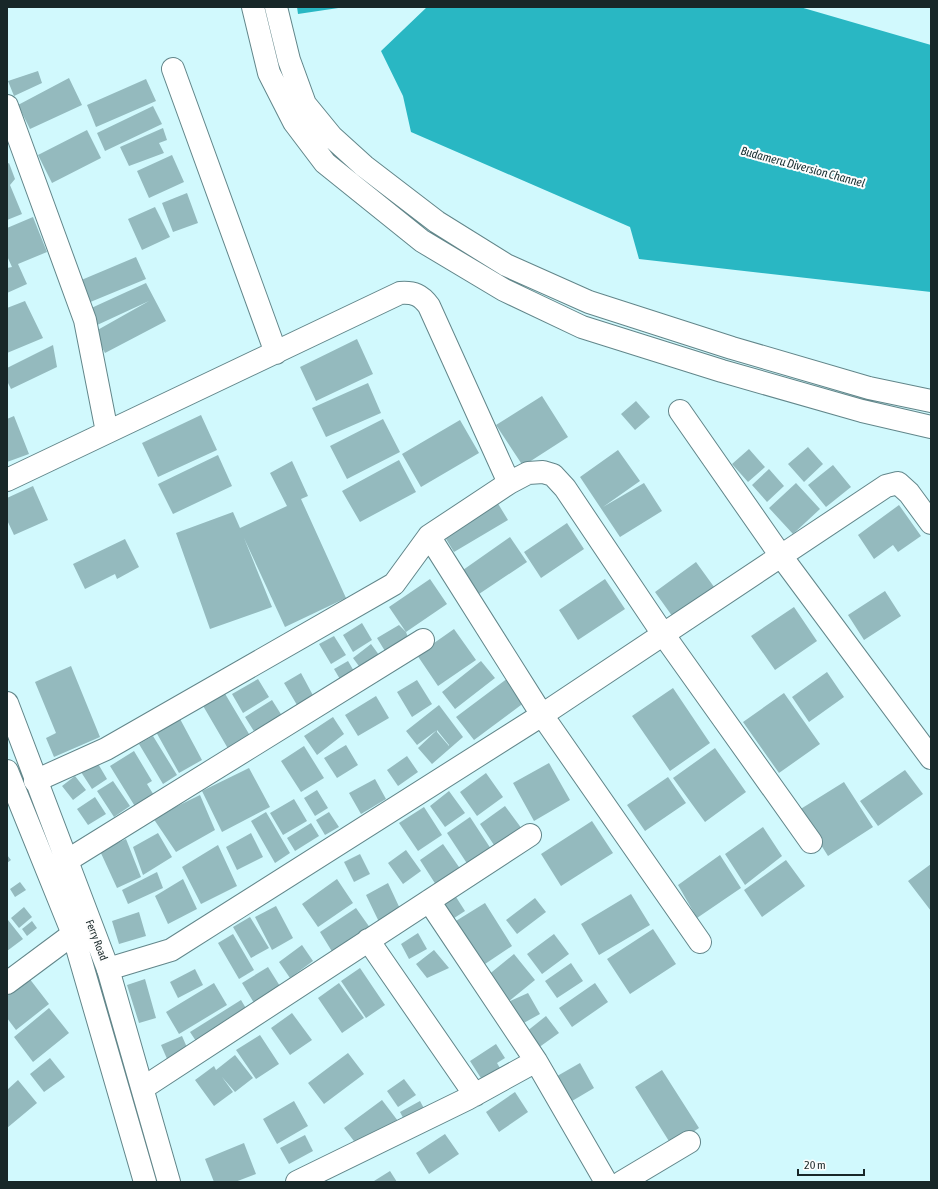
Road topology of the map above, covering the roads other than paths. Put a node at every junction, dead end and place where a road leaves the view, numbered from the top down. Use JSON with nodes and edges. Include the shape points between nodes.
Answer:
{"nodes":[{"id":1,"x":253,"y":7,"type":"edge"},
{"id":2,"x":276,"y":7,"type":"edge"},
{"id":3,"x":172,"y":69,"type":"dead end"},
{"id":4,"x":7,"y":106,"type":"edge"},
{"id":5,"x":276,"y":353,"type":"junction"},
{"id":6,"x":931,"y":401,"type":"edge"},
{"id":7,"x":680,"y":411,"type":"dead end"},
{"id":8,"x":931,"y":428,"type":"edge"},
{"id":9,"x":107,"y":432,"type":"junction"},
{"id":10,"x":7,"y":480,"type":"edge"},
{"id":11,"x":509,"y":483,"type":"junction"},
{"id":12,"x":931,"y":523,"type":"edge"},
{"id":13,"x":429,"y":536,"type":"junction"},
{"id":14,"x":781,"y":556,"type":"junction"},
{"id":15,"x":663,"y":634,"type":"junction"},
{"id":16,"x":423,"y":640,"type":"dead end"},
{"id":17,"x":7,"y":703,"type":"edge"},
{"id":18,"x":542,"y":716,"type":"junction"},
{"id":19,"x":931,"y":758,"type":"edge"},
{"id":20,"x":8,"y":773,"type":"edge"},
{"id":21,"x":33,"y":774,"type":"junction"},
{"id":22,"x":530,"y":835,"type":"dead end"},
{"id":23,"x":811,"y":842,"type":"dead end"},
{"id":24,"x":68,"y":860,"type":"junction"},
{"id":25,"x":429,"y":901,"type":"junction"},
{"id":26,"x":82,"y":930,"type":"junction"},
{"id":27,"x":368,"y":940,"type":"junction"},
{"id":28,"x":700,"y":942,"type":"dead end"},
{"id":29,"x":108,"y":969,"type":"junction"},
{"id":30,"x":7,"y":983,"type":"edge"},
{"id":31,"x":536,"y":1061,"type":"junction"},
{"id":32,"x":143,"y":1088,"type":"junction"},
{"id":33,"x":474,"y":1095,"type":"junction"},
{"id":34,"x":690,"y":1142,"type":"dead end"},
{"id":35,"x":144,"y":1182,"type":"edge"},
{"id":36,"x":169,"y":1182,"type":"edge"},
{"id":37,"x":297,"y":1182,"type":"edge"},
{"id":38,"x":606,"y":1182,"type":"edge"},
{"id":39,"x":622,"y":1182,"type":"edge"}],
"edges":[{"from":1,"to":8,"type":"street","via":[[269,73],[294,122],[325,163],[422,241],[504,290],[582,327],[722,371]]},
{"from":2,"to":6,"type":"street","via":[[289,60],[305,104],[332,137],[364,166],[438,222],[506,265],[589,302],[869,388]]},
{"from":3,"to":5,"type":"street"},
{"from":4,"to":9,"type":"street","via":[[85,320]]},
{"from":5,"to":9,"type":"street"},
{"from":5,"to":11,"type":"street","via":[[400,293],[411,292],[422,296],[429,306]]},
{"from":7,"to":14,"type":"street"},
{"from":9,"to":10,"type":"street"},
{"from":11,"to":13,"type":"street"},
{"from":11,"to":15,"type":"street","via":[[528,473],[543,472],[553,475],[566,488]]},
{"from":12,"to":14,"type":"street","via":[[909,493],[898,483],[886,486]]},
{"from":13,"to":18,"type":"street"},
{"from":13,"to":21,"type":"street","via":[[394,584],[106,749]]},
{"from":14,"to":15,"type":"street"},
{"from":14,"to":19,"type":"street"},
{"from":15,"to":18,"type":"street"},
{"from":15,"to":23,"type":"street"},
{"from":16,"to":24,"type":"street"},
{"from":17,"to":21,"type":"street","name":"Ferry Road"},
{"from":18,"to":28,"type":"street"},
{"from":18,"to":29,"type":"street","via":[[171,950]]},
{"from":20,"to":21,"type":"street"},
{"from":20,"to":26,"type":"street","name":"Ferry Road"},
{"from":21,"to":24,"type":"street","name":"Ferry Road"},
{"from":22,"to":25,"type":"street"},
{"from":24,"to":26,"type":"street","name":"Ferry Road"},
{"from":25,"to":27,"type":"street"},
{"from":25,"to":31,"type":"street"},
{"from":26,"to":29,"type":"street","name":"Ferry Road"},
{"from":26,"to":30,"type":"street"},
{"from":26,"to":35,"type":"street","name":"Ferry Road"},
{"from":27,"to":32,"type":"street"},
{"from":27,"to":33,"type":"street"},
{"from":29,"to":32,"type":"street","name":"Ferry Road"},
{"from":31,"to":33,"type":"street"},
{"from":31,"to":38,"type":"street"},
{"from":32,"to":36,"type":"street","name":"Ferry Road"},
{"from":33,"to":37,"type":"street"},
{"from":34,"to":39,"type":"street"}]}
